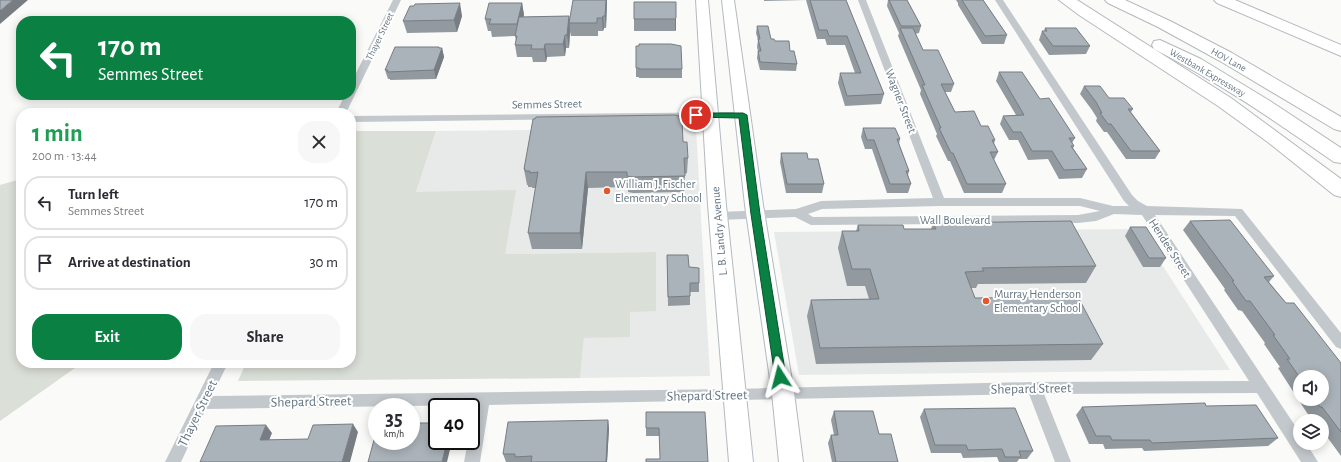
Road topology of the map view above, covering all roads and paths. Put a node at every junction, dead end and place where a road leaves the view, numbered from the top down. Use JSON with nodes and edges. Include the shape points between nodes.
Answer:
{"nodes":[{"id":1,"x":397,"y":0,"type":"edge"},
{"id":2,"x":702,"y":0,"type":"edge"},
{"id":3,"x":728,"y":0,"type":"edge"},
{"id":4,"x":862,"y":0,"type":"edge"},
{"id":5,"x":999,"y":0,"type":"edge"},
{"id":6,"x":1067,"y":0,"type":"edge"},
{"id":7,"x":1113,"y":0,"type":"edge"},
{"id":8,"x":1222,"y":0,"type":"edge"},
{"id":9,"x":1341,"y":50,"type":"edge"},
{"id":10,"x":356,"y":82,"type":"edge"},
{"id":11,"x":710,"y":115,"type":"junction"},
{"id":12,"x":743,"y":115,"type":"junction"},
{"id":13,"x":356,"y":119,"type":"edge"},
{"id":14,"x":1341,"y":125,"type":"edge"},
{"id":15,"x":1341,"y":157,"type":"edge"},
{"id":16,"x":1341,"y":190,"type":"edge"},
{"id":17,"x":940,"y":202,"type":"junction"},
{"id":18,"x":1113,"y":210,"type":"junction"},
{"id":19,"x":1146,"y":211,"type":"junction"},
{"id":20,"x":797,"y":213,"type":"junction"},
{"id":21,"x":755,"y":214,"type":"junction"},
{"id":22,"x":718,"y":216,"type":"junction"},
{"id":23,"x":1341,"y":343,"type":"edge"},
{"id":24,"x":219,"y":368,"type":"edge"},
{"id":25,"x":1260,"y":387,"type":"junction"},
{"id":26,"x":1034,"y":388,"type":"junction"},
{"id":27,"x":783,"y":393,"type":"junction"},
{"id":28,"x":734,"y":395,"type":"junction"},
{"id":29,"x":483,"y":398,"type":"junction"},
{"id":30,"x":202,"y":403,"type":"junction"},
{"id":31,"x":173,"y":462,"type":"edge"},
{"id":32,"x":472,"y":462,"type":"edge"},
{"id":33,"x":740,"y":462,"type":"edge"},
{"id":34,"x":791,"y":462,"type":"edge"},
{"id":35,"x":1062,"y":462,"type":"edge"},
{"id":36,"x":1310,"y":462,"type":"edge"}],
"edges":[{"from":1,"to":10,"type":"street","name":"Thayer Street"},
{"from":2,"to":11,"type":"street","name":"L. B. Landry Avenue"},
{"from":3,"to":12,"type":"street"},
{"from":4,"to":17,"type":"street","name":"Wagner Street"},
{"from":5,"to":19,"type":"street","name":"Hendee Street","via":[[1128,198]]},
{"from":6,"to":15,"type":"highway","name":"Westbank Expressway","via":[[1196,63]]},
{"from":6,"to":16,"type":"highway","via":[[1220,99]]},
{"from":7,"to":14,"type":"highway","name":"HOV Lane","via":[[1226,57]]},
{"from":8,"to":9,"type":"highway"},
{"from":11,"to":12,"type":"street","name":"Semmes Street"},
{"from":11,"to":13,"type":"street","name":"Semmes Street"},
{"from":11,"to":22,"type":"street","name":"L. B. Landry Avenue"},
{"from":12,"to":21,"type":"street"},
{"from":17,"to":18,"type":"street","name":"Wall Boulevard","via":[[1080,202]]},
{"from":17,"to":20,"type":"street","name":"Wall Boulevard","via":[[821,205]]},
{"from":18,"to":19,"type":"street","name":"Wall Boulevard"},
{"from":18,"to":20,"type":"street","name":"Wall Boulevard","via":[[1096,217],[1078,219],[812,221]]},
{"from":19,"to":23,"type":"street","name":"Wall Boulevard","via":[[1238,212]]},
{"from":19,"to":25,"type":"street","name":"Hendee Street"},
{"from":20,"to":21,"type":"street","name":"Wall Boulevard"},
{"from":21,"to":22,"type":"street","name":"Wall Boulevard"},
{"from":21,"to":27,"type":"street"},
{"from":22,"to":28,"type":"street","name":"L. B. Landry Avenue"},
{"from":24,"to":30,"type":"street","name":"Thayer Street"},
{"from":25,"to":26,"type":"street","name":"Shepard Street"},
{"from":25,"to":36,"type":"street","name":"Hendee Street"},
{"from":26,"to":27,"type":"street","name":"Shepard Street"},
{"from":26,"to":35,"type":"street"},
{"from":27,"to":28,"type":"street","name":"Shepard Street"},
{"from":27,"to":34,"type":"street"},
{"from":28,"to":29,"type":"street","name":"Shepard Street"},
{"from":28,"to":33,"type":"street","name":"L. B. Landry Avenue"},
{"from":29,"to":30,"type":"street","name":"Shepard Street"},
{"from":29,"to":32,"type":"street"},
{"from":30,"to":31,"type":"street","name":"Thayer Street"}]}
